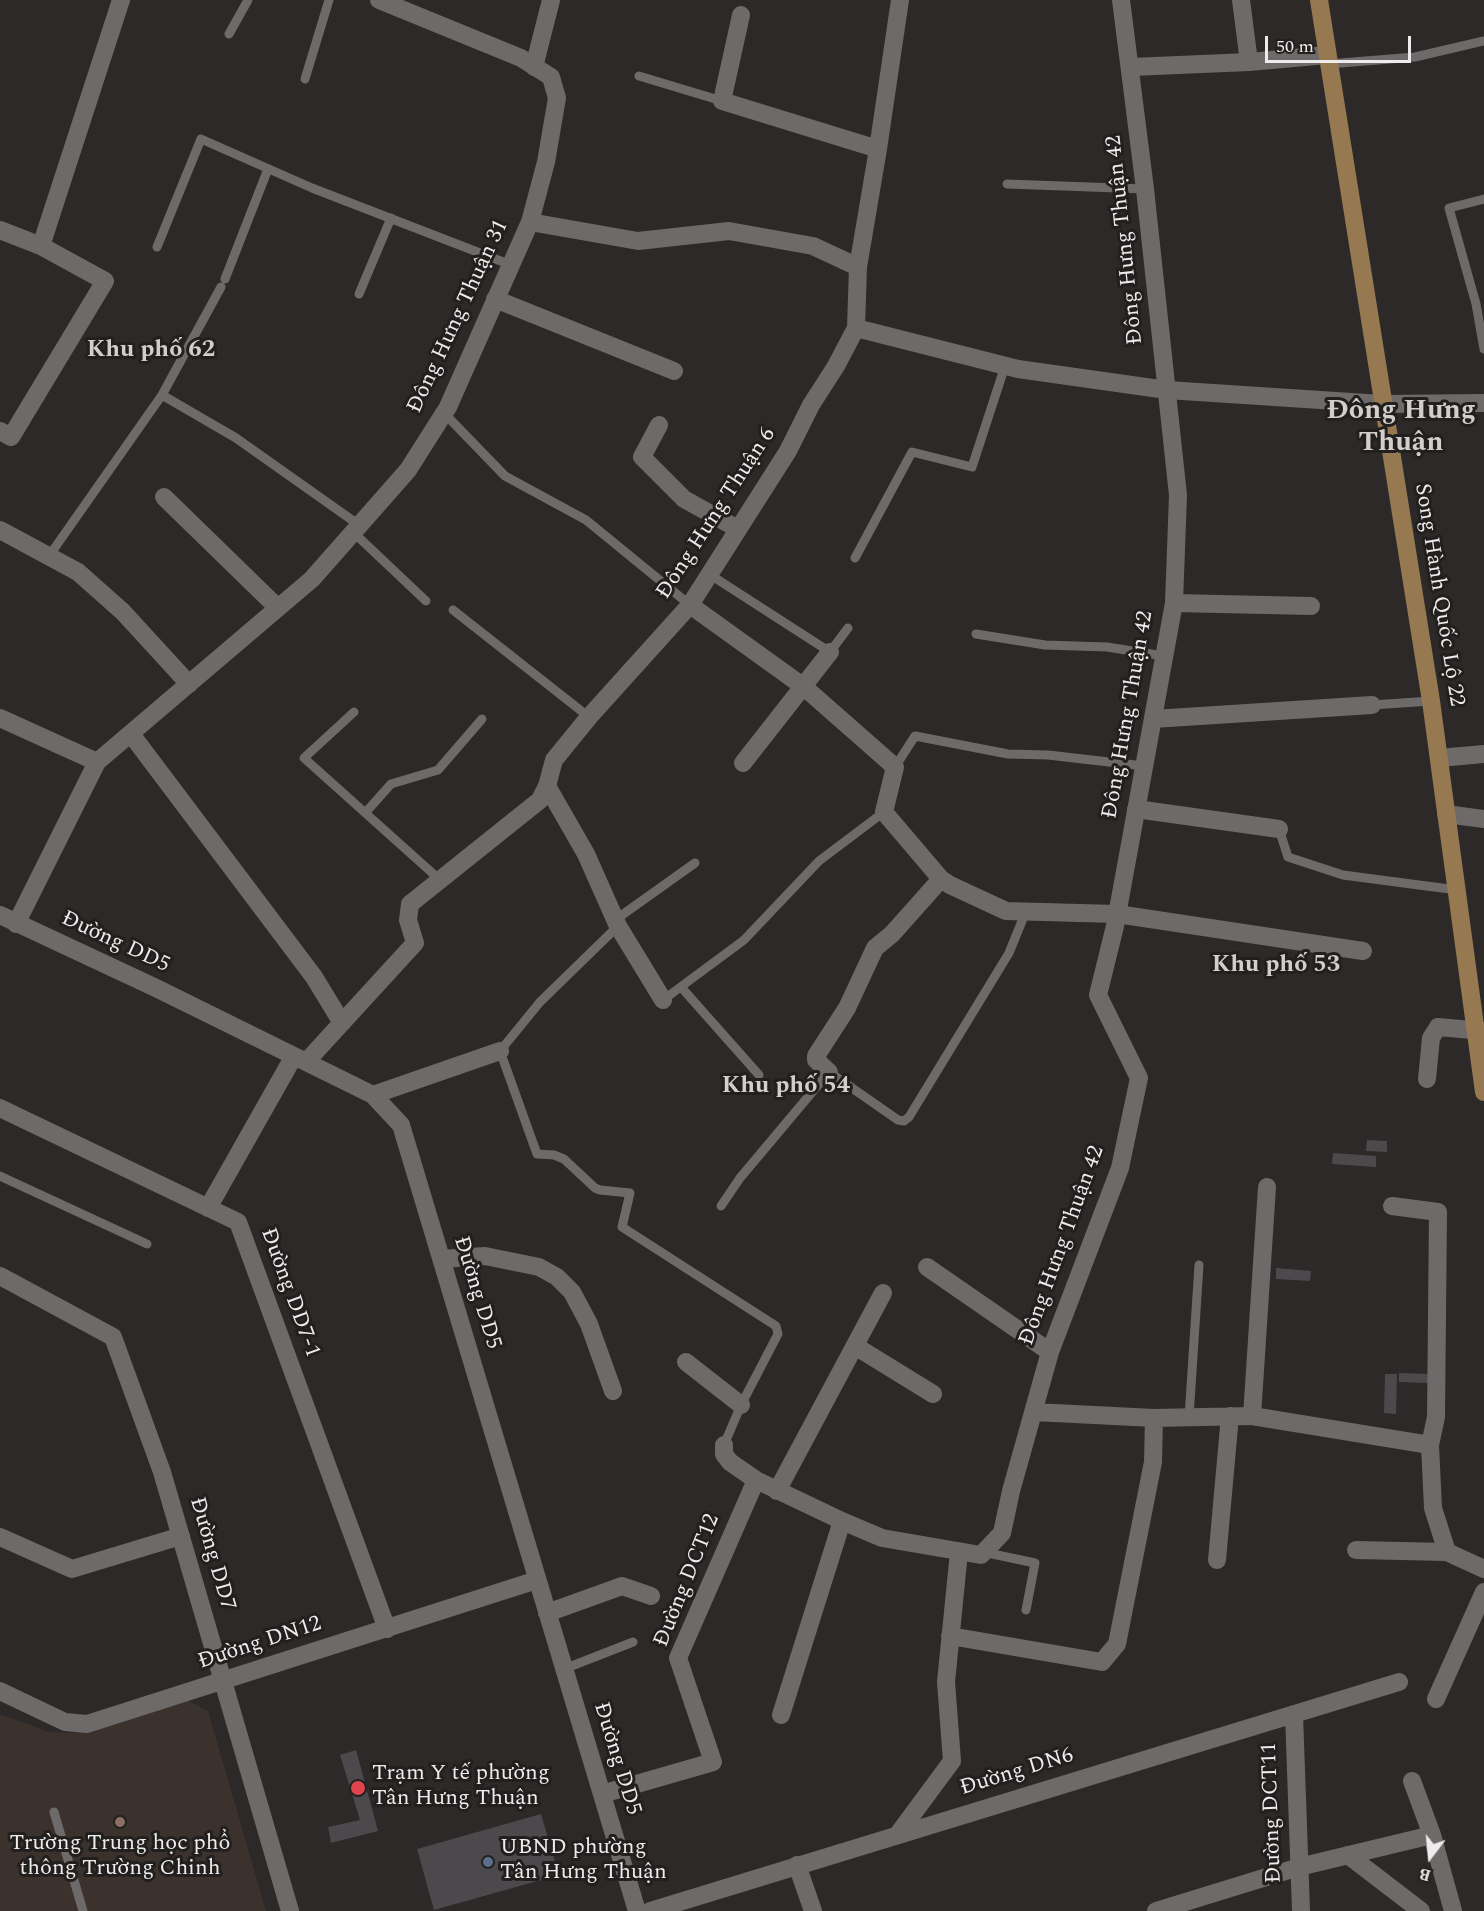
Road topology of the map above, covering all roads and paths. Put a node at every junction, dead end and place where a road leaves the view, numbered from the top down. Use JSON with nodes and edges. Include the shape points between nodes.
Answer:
{"nodes":[{"id":1,"x":121,"y":0,"type":"edge"},
{"id":2,"x":248,"y":0,"type":"edge"},
{"id":3,"x":329,"y":0,"type":"edge"},
{"id":4,"x":379,"y":0,"type":"edge"},
{"id":5,"x":551,"y":0,"type":"edge"},
{"id":6,"x":900,"y":0,"type":"edge"},
{"id":7,"x":1121,"y":0,"type":"edge"},
{"id":8,"x":1241,"y":0,"type":"edge"},
{"id":9,"x":1319,"y":0,"type":"edge"},
{"id":10,"x":741,"y":15,"type":"dead end"},
{"id":11,"x":229,"y":34,"type":"dead end"},
{"id":12,"x":1484,"y":41,"type":"edge"},
{"id":13,"x":1327,"y":59,"type":"junction"},
{"id":14,"x":1249,"y":62,"type":"junction"},
{"id":15,"x":534,"y":67,"type":"junction"},
{"id":16,"x":1131,"y":67,"type":"junction"},
{"id":17,"x":639,"y":76,"type":"dead end"},
{"id":18,"x":305,"y":79,"type":"dead end"},
{"id":19,"x":722,"y":101,"type":"junction"},
{"id":20,"x":878,"y":149,"type":"junction"},
{"id":21,"x":268,"y":169,"type":"junction"},
{"id":22,"x":1007,"y":184,"type":"dead end"},
{"id":23,"x":1145,"y":189,"type":"junction"},
{"id":24,"x":1484,"y":199,"type":"edge"},
{"id":25,"x":391,"y":218,"type":"junction"},
{"id":26,"x":530,"y":222,"type":"junction"},
{"id":27,"x":0,"y":230,"type":"edge"},
{"id":28,"x":41,"y":246,"type":"junction"},
{"id":29,"x":157,"y":247,"type":"dead end"},
{"id":30,"x":511,"y":265,"type":"junction"},
{"id":31,"x":858,"y":267,"type":"junction"},
{"id":32,"x":359,"y":294,"type":"dead end"},
{"id":33,"x":495,"y":299,"type":"junction"},
{"id":34,"x":856,"y":328,"type":"junction"},
{"id":35,"x":1484,"y":349,"type":"edge"},
{"id":36,"x":1005,"y":366,"type":"junction"},
{"id":37,"x":674,"y":370,"type":"dead end"},
{"id":38,"x":1167,"y":390,"type":"junction"},
{"id":39,"x":162,"y":395,"type":"junction"},
{"id":40,"x":1484,"y":403,"type":"edge"},
{"id":41,"x":1382,"y":404,"type":"junction"},
{"id":42,"x":444,"y":413,"type":"junction"},
{"id":43,"x":659,"y":425,"type":"dead end"},
{"id":44,"x":0,"y":430,"type":"edge"},
{"id":45,"x":164,"y":497,"type":"dead end"},
{"id":46,"x":356,"y":529,"type":"junction"},
{"id":47,"x":738,"y":529,"type":"junction"},
{"id":48,"x":0,"y":530,"type":"edge"},
{"id":49,"x":49,"y":556,"type":"junction"},
{"id":50,"x":855,"y":558,"type":"dead end"},
{"id":51,"x":710,"y":574,"type":"junction"},
{"id":52,"x":426,"y":601,"type":"dead end"},
{"id":53,"x":1174,"y":603,"type":"junction"},
{"id":54,"x":690,"y":605,"type":"junction"},
{"id":55,"x":1311,"y":606,"type":"dead end"},
{"id":56,"x":278,"y":608,"type":"junction"},
{"id":57,"x":453,"y":610,"type":"dead end"},
{"id":58,"x":848,"y":628,"type":"dead end"},
{"id":59,"x":976,"y":634,"type":"dead end"},
{"id":60,"x":830,"y":652,"type":"junction"},
{"id":61,"x":1164,"y":656,"type":"junction"},
{"id":62,"x":189,"y":684,"type":"junction"},
{"id":63,"x":804,"y":687,"type":"junction"},
{"id":64,"x":1431,"y":701,"type":"junction"},
{"id":65,"x":1372,"y":705,"type":"joint"},
{"id":66,"x":354,"y":712,"type":"dead end"},
{"id":67,"x":589,"y":717,"type":"junction"},
{"id":68,"x":0,"y":718,"type":"edge"},
{"id":69,"x":482,"y":719,"type":"dead end"},
{"id":70,"x":1153,"y":719,"type":"junction"},
{"id":71,"x":131,"y":734,"type":"junction"},
{"id":72,"x":1484,"y":754,"type":"edge"},
{"id":73,"x":1439,"y":758,"type":"junction"},
{"id":74,"x":97,"y":762,"type":"junction"},
{"id":75,"x":743,"y":763,"type":"dead end"},
{"id":76,"x":1144,"y":766,"type":"junction"},
{"id":77,"x":895,"y":767,"type":"junction"},
{"id":78,"x":547,"y":786,"type":"junction"},
{"id":79,"x":1136,"y":809,"type":"junction"},
{"id":80,"x":366,"y":812,"type":"junction"},
{"id":81,"x":884,"y":812,"type":"junction"},
{"id":82,"x":1446,"y":814,"type":"junction"},
{"id":83,"x":1484,"y":819,"type":"edge"},
{"id":84,"x":1279,"y":829,"type":"joint"},
{"id":85,"x":695,"y":863,"type":"dead end"},
{"id":86,"x":439,"y":879,"type":"junction"},
{"id":87,"x":941,"y":879,"type":"junction"},
{"id":88,"x":1457,"y":890,"type":"junction"},
{"id":89,"x":1026,"y":911,"type":"junction"},
{"id":90,"x":1117,"y":914,"type":"junction"},
{"id":91,"x":8,"y":920,"type":"edge"},
{"id":92,"x":617,"y":923,"type":"junction"},
{"id":93,"x":1363,"y":951,"type":"dead end"},
{"id":94,"x":681,"y":987,"type":"junction"},
{"id":95,"x":663,"y":1000,"type":"joint"},
{"id":96,"x":342,"y":1023,"type":"junction"},
{"id":97,"x":1480,"y":1030,"type":"edge"},
{"id":98,"x":500,"y":1051,"type":"junction"},
{"id":99,"x":300,"y":1059,"type":"junction"},
{"id":100,"x":829,"y":1072,"type":"junction"},
{"id":101,"x":759,"y":1075,"type":"dead end"},
{"id":102,"x":1427,"y":1079,"type":"dead end"},
{"id":103,"x":1484,"y":1092,"type":"edge"},
{"id":104,"x":373,"y":1095,"type":"junction"},
{"id":105,"x":0,"y":1108,"type":"edge"},
{"id":106,"x":0,"y":1176,"type":"edge"},
{"id":107,"x":1267,"y":1186,"type":"dead end"},
{"id":108,"x":721,"y":1206,"type":"dead end"},
{"id":109,"x":1392,"y":1206,"type":"dead end"},
{"id":110,"x":208,"y":1208,"type":"junction"},
{"id":111,"x":147,"y":1245,"type":"dead end"},
{"id":112,"x":441,"y":1259,"type":"junction"},
{"id":113,"x":1199,"y":1265,"type":"dead end"},
{"id":114,"x":927,"y":1267,"type":"dead end"},
{"id":115,"x":0,"y":1276,"type":"edge"},
{"id":116,"x":883,"y":1293,"type":"dead end"},
{"id":117,"x":855,"y":1346,"type":"junction"},
{"id":118,"x":1050,"y":1352,"type":"junction"},
{"id":119,"x":686,"y":1362,"type":"dead end"},
{"id":120,"x":614,"y":1391,"type":"dead end"},
{"id":121,"x":933,"y":1394,"type":"dead end"},
{"id":122,"x":741,"y":1405,"type":"junction"},
{"id":123,"x":1034,"y":1412,"type":"junction"},
{"id":124,"x":1230,"y":1416,"type":"junction"},
{"id":125,"x":1252,"y":1416,"type":"junction"},
{"id":126,"x":1189,"y":1417,"type":"junction"},
{"id":127,"x":1154,"y":1418,"type":"junction"},
{"id":128,"x":1430,"y":1444,"type":"junction"},
{"id":129,"x":724,"y":1445,"type":"joint"},
{"id":130,"x":756,"y":1480,"type":"junction"},
{"id":131,"x":777,"y":1491,"type":"junction"},
{"id":132,"x":842,"y":1521,"type":"junction"},
{"id":133,"x":181,"y":1536,"type":"junction"},
{"id":134,"x":0,"y":1537,"type":"edge"},
{"id":135,"x":1356,"y":1550,"type":"dead end"},
{"id":136,"x":959,"y":1552,"type":"junction"},
{"id":137,"x":983,"y":1552,"type":"junction"},
{"id":138,"x":1447,"y":1552,"type":"junction"},
{"id":139,"x":1217,"y":1560,"type":"dead end"},
{"id":140,"x":1484,"y":1569,"type":"edge"},
{"id":141,"x":537,"y":1580,"type":"junction"},
{"id":142,"x":1484,"y":1592,"type":"edge"},
{"id":143,"x":651,"y":1596,"type":"dead end"},
{"id":144,"x":1026,"y":1610,"type":"dead end"},
{"id":145,"x":547,"y":1613,"type":"junction"},
{"id":146,"x":387,"y":1629,"type":"junction"},
{"id":147,"x":951,"y":1636,"type":"junction"},
{"id":148,"x":633,"y":1642,"type":"dead end"},
{"id":149,"x":564,"y":1669,"type":"junction"},
{"id":150,"x":223,"y":1681,"type":"junction"},
{"id":151,"x":1399,"y":1682,"type":"dead end"},
{"id":152,"x":0,"y":1690,"type":"edge"},
{"id":153,"x":1436,"y":1699,"type":"dead end"},
{"id":154,"x":1294,"y":1714,"type":"junction"},
{"id":155,"x":781,"y":1715,"type":"dead end"},
{"id":156,"x":1412,"y":1781,"type":"dead end"},
{"id":157,"x":602,"y":1794,"type":"junction"},
{"id":158,"x":54,"y":1812,"type":"dead end"},
{"id":159,"x":898,"y":1834,"type":"junction"},
{"id":160,"x":1432,"y":1835,"type":"junction"},
{"id":161,"x":1348,"y":1855,"type":"junction"},
{"id":162,"x":797,"y":1865,"type":"junction"},
{"id":163,"x":1299,"y":1868,"type":"junction"},
{"id":164,"x":83,"y":1911,"type":"edge"},
{"id":165,"x":290,"y":1911,"type":"edge"},
{"id":166,"x":637,"y":1911,"type":"edge"},
{"id":167,"x":650,"y":1911,"type":"edge"},
{"id":168,"x":813,"y":1911,"type":"edge"},
{"id":169,"x":1156,"y":1911,"type":"edge"},
{"id":170,"x":1301,"y":1911,"type":"edge"},
{"id":171,"x":1421,"y":1911,"type":"edge"},
{"id":172,"x":1453,"y":1911,"type":"edge"}],
"edges":[{"from":1,"to":28,"type":"street"},
{"from":2,"to":11,"type":"lane"},
{"from":3,"to":18,"type":"lane"},
{"from":4,"to":15,"type":"street","via":[[521,58]]},
{"from":5,"to":15,"type":"street"},
{"from":6,"to":20,"type":"street","name":"Đông Hưng Thuận 6"},
{"from":7,"to":16,"type":"street","name":"Đông Hưng Thuận 42"},
{"from":8,"to":14,"type":"street"},
{"from":9,"to":13,"type":"street","name":"Song Hành Quốc Lộ 22"},
{"from":10,"to":19,"type":"street"},
{"from":12,"to":13,"type":"lane","via":[[1415,57]]},
{"from":13,"to":14,"type":"street"},
{"from":13,"to":41,"type":"street","name":"Song Hành Quốc Lộ 22"},
{"from":14,"to":16,"type":"street"},
{"from":15,"to":26,"type":"street","name":"Đông Hưng Thuận 31","via":[[551,77],[557,98]]},
{"from":16,"to":23,"type":"street","name":"Đông Hưng Thuận 42"},
{"from":17,"to":19,"type":"lane"},
{"from":19,"to":20,"type":"street"},
{"from":20,"to":31,"type":"street","name":"Đông Hưng Thuận 6"},
{"from":21,"to":25,"type":"lane"},
{"from":21,"to":29,"type":"lane","via":[[201,139]]},
{"from":21,"to":39,"type":"lane","via":[[223,283]]},
{"from":22,"to":23,"type":"lane"},
{"from":23,"to":38,"type":"street","name":"Đông Hưng Thuận 42"},
{"from":24,"to":35,"type":"lane","via":[[1449,208],[1476,304]]},
{"from":25,"to":30,"type":"lane"},
{"from":25,"to":32,"type":"lane"},
{"from":26,"to":30,"type":"street","name":"Đông Hưng Thuận 31"},
{"from":26,"to":31,"type":"street","via":[[638,241],[729,231],[813,246]]},
{"from":27,"to":28,"type":"street"},
{"from":28,"to":44,"type":"street","via":[[105,281],[12,437]]},
{"from":30,"to":33,"type":"street","name":"Đông Hưng Thuận 31"},
{"from":31,"to":34,"type":"street","name":"Đông Hưng Thuận 6"},
{"from":33,"to":37,"type":"street"},
{"from":33,"to":42,"type":"street","name":"Đông Hưng Thuận 31"},
{"from":34,"to":36,"type":"street"},
{"from":34,"to":47,"type":"street","name":"Đông Hưng Thuận 6","via":[[788,451]]},
{"from":36,"to":38,"type":"street"},
{"from":36,"to":50,"type":"lane","via":[[972,467],[912,452]]},
{"from":38,"to":41,"type":"street"},
{"from":38,"to":53,"type":"street","name":"Đông Hưng Thuận 42","via":[[1178,495]]},
{"from":39,"to":46,"type":"lane","via":[[236,438]]},
{"from":39,"to":49,"type":"lane"},
{"from":40,"to":41,"type":"street"},
{"from":41,"to":64,"type":"street","name":"Song Hành Quốc Lộ 22"},
{"from":42,"to":46,"type":"street","name":"Đông Hưng Thuận 31","via":[[408,470]]},
{"from":42,"to":54,"type":"lane","via":[[505,476],[586,520]]},
{"from":43,"to":47,"type":"street","via":[[642,458],[684,499]]},
{"from":45,"to":56,"type":"street"},
{"from":46,"to":52,"type":"lane"},
{"from":46,"to":56,"type":"street","name":"Đông Hưng Thuận 31","via":[[312,579]]},
{"from":47,"to":51,"type":"street","name":"Đông Hưng Thuận 6"},
{"from":48,"to":49,"type":"street"},
{"from":49,"to":62,"type":"street","via":[[78,572],[123,612]]},
{"from":51,"to":54,"type":"street","name":"Đông Hưng Thuận 6"},
{"from":51,"to":60,"type":"lane"},
{"from":53,"to":55,"type":"street"},
{"from":53,"to":61,"type":"street","name":"Đông Hưng Thuận 42"},
{"from":54,"to":63,"type":"street"},
{"from":54,"to":67,"type":"street","name":"Đông Hưng Thuận 6"},
{"from":56,"to":62,"type":"street","name":"Đông Hưng Thuận 31"},
{"from":57,"to":67,"type":"lane"},
{"from":58,"to":60,"type":"lane"},
{"from":59,"to":61,"type":"lane"},
{"from":60,"to":63,"type":"street"},
{"from":61,"to":70,"type":"street","name":"Đông Hưng Thuận 42"},
{"from":62,"to":71,"type":"street","name":"Đông Hưng Thuận 31"},
{"from":63,"to":75,"type":"street"},
{"from":63,"to":77,"type":"street"},
{"from":64,"to":65,"type":"lane"},
{"from":64,"to":73,"type":"street","name":"Song Hành Quốc Lộ 22"},
{"from":65,"to":70,"type":"street"},
{"from":66,"to":80,"type":"lane","via":[[304,758]]},
{"from":67,"to":78,"type":"street","name":"Đông Hưng Thuận 6","via":[[554,760]]},
{"from":68,"to":74,"type":"street"},
{"from":69,"to":80,"type":"lane","via":[[438,770],[391,784]]},
{"from":70,"to":76,"type":"street","name":"Đông Hưng Thuận 42"},
{"from":71,"to":74,"type":"street","name":"Đông Hưng Thuận 31"},
{"from":71,"to":96,"type":"street","via":[[314,976]]},
{"from":72,"to":73,"type":"street"},
{"from":73,"to":82,"type":"street","name":"Song Hành Quốc Lộ 22"},
{"from":74,"to":91,"type":"street"},
{"from":76,"to":77,"type":"lane","via":[[1008,754],[915,736]]},
{"from":76,"to":79,"type":"street","name":"Đông Hưng Thuận 42"},
{"from":77,"to":81,"type":"street"},
{"from":78,"to":86,"type":"street","name":"Đông Hưng Thuận 6","via":[[535,804]]},
{"from":78,"to":92,"type":"street","via":[[586,854]]},
{"from":79,"to":84,"type":"street"},
{"from":79,"to":90,"type":"street","name":"Đông Hưng Thuận 42"},
{"from":80,"to":86,"type":"lane"},
{"from":81,"to":87,"type":"street"},
{"from":81,"to":94,"type":"lane","via":[[819,861],[744,940]]},
{"from":82,"to":83,"type":"street"},
{"from":82,"to":88,"type":"street","name":"Song Hành Quốc Lộ 22"},
{"from":84,"to":88,"type":"lane","via":[[1288,857],[1343,875]]},
{"from":85,"to":92,"type":"lane"},
{"from":86,"to":96,"type":"street","name":"Đông Hưng Thuận 6","via":[[410,904],[408,920],[415,943]]},
{"from":87,"to":89,"type":"street","via":[[1006,911]]},
{"from":87,"to":100,"type":"street","via":[[875,948],[847,1008],[816,1056]]},
{"from":88,"to":97,"type":"street","name":"Song Hành Quốc Lộ 22"},
{"from":89,"to":90,"type":"street"},
{"from":89,"to":100,"type":"lane","via":[[1010,953],[909,1118],[898,1120]]},
{"from":90,"to":93,"type":"street"},
{"from":90,"to":118,"type":"street","name":"Đông Hưng Thuận 42","via":[[1098,995],[1139,1078],[1120,1168]]},
{"from":91,"to":99,"type":"street","name":"Đường DD5"},
{"from":92,"to":95,"type":"street"},
{"from":92,"to":98,"type":"lane","via":[[540,1002]]},
{"from":94,"to":95,"type":"lane"},
{"from":94,"to":101,"type":"lane"},
{"from":96,"to":99,"type":"street","name":"Đông Hưng Thuận 6"},
{"from":97,"to":102,"type":"street","via":[[1438,1027],[1431,1038]]},
{"from":97,"to":103,"type":"street","name":"Song Hành Quốc Lộ 22"},
{"from":98,"to":104,"type":"street"},
{"from":98,"to":122,"type":"lane","via":[[537,1154],[564,1159],[600,1190],[630,1193],[622,1227],[776,1326],[778,1334]]},
{"from":99,"to":104,"type":"street","name":"Đường DD5"},
{"from":99,"to":110,"type":"street","name":"Đông Hưng Thuận 6"},
{"from":100,"to":108,"type":"lane"},
{"from":104,"to":112,"type":"street","name":"Đường DD5","via":[[401,1125]]},
{"from":105,"to":110,"type":"street","name":"Đường DD7-1"},
{"from":106,"to":111,"type":"lane"},
{"from":107,"to":125,"type":"street"},
{"from":109,"to":128,"type":"street","via":[[1438,1212],[1436,1417]]},
{"from":110,"to":146,"type":"street","name":"Đường DD7-1","via":[[238,1222]]},
{"from":112,"to":120,"type":"street","via":[[485,1256],[539,1267],[557,1277],[572,1292],[589,1324]]},
{"from":112,"to":141,"type":"street","name":"Đường DD5"},
{"from":113,"to":126,"type":"lane"},
{"from":114,"to":118,"type":"street"},
{"from":115,"to":133,"type":"street","name":"Đường DD7","via":[[113,1337]]},
{"from":116,"to":117,"type":"street"},
{"from":117,"to":121,"type":"street"},
{"from":117,"to":131,"type":"street"},
{"from":118,"to":123,"type":"street","name":"Đông Hưng Thuận 42"},
{"from":119,"to":122,"type":"street"},
{"from":122,"to":129,"type":"lane"},
{"from":123,"to":127,"type":"street"},
{"from":123,"to":137,"type":"street","name":"Đông Hưng Thuận 42","via":[[1002,1533]]},
{"from":124,"to":125,"type":"street"},
{"from":124,"to":126,"type":"street"},
{"from":124,"to":139,"type":"street"},
{"from":125,"to":128,"type":"street"},
{"from":126,"to":127,"type":"street"},
{"from":127,"to":147,"type":"street","via":[[1153,1462],[1117,1644],[1102,1662]]},
{"from":128,"to":138,"type":"street","via":[[1433,1508]]},
{"from":129,"to":130,"type":"street","via":[[730,1462]]},
{"from":130,"to":131,"type":"street"},
{"from":130,"to":157,"type":"street","name":"Đường DCT12","via":[[678,1658],[713,1762]]},
{"from":131,"to":132,"type":"street"},
{"from":132,"to":136,"type":"street","via":[[882,1538]]},
{"from":132,"to":155,"type":"street"},
{"from":133,"to":134,"type":"street","via":[[72,1569]]},
{"from":133,"to":150,"type":"street","name":"Đường DD7"},
{"from":135,"to":138,"type":"street"},
{"from":136,"to":137,"type":"street"},
{"from":136,"to":147,"type":"street"},
{"from":137,"to":144,"type":"lane","via":[[1035,1563]]},
{"from":138,"to":140,"type":"street"},
{"from":141,"to":145,"type":"street","name":"Đường DD5"},
{"from":141,"to":146,"type":"street","name":"Đường DN12"},
{"from":142,"to":153,"type":"street"},
{"from":143,"to":145,"type":"street","via":[[622,1586]]},
{"from":145,"to":149,"type":"street","name":"Đường DD5"},
{"from":146,"to":150,"type":"street","name":"Đường DN12"},
{"from":147,"to":159,"type":"street","via":[[946,1682],[952,1761]]},
{"from":148,"to":149,"type":"lane"},
{"from":149,"to":157,"type":"street","name":"Đường DD5"},
{"from":150,"to":152,"type":"street","name":"Đường DN12","via":[[87,1724],[65,1722]]},
{"from":150,"to":165,"type":"street","name":"Đường DD7"},
{"from":151,"to":154,"type":"street","name":"Đường DN6"},
{"from":154,"to":159,"type":"street","name":"Đường DN6"},
{"from":154,"to":163,"type":"street","name":"Đường DCT11"},
{"from":156,"to":160,"type":"street"},
{"from":157,"to":166,"type":"street","name":"Đường DD5"},
{"from":158,"to":164,"type":"lane"},
{"from":159,"to":162,"type":"street","name":"Đường DN6"},
{"from":160,"to":161,"type":"street"},
{"from":160,"to":172,"type":"street"},
{"from":161,"to":163,"type":"street"},
{"from":161,"to":171,"type":"street"},
{"from":162,"to":167,"type":"street","name":"Đường DN6"},
{"from":162,"to":168,"type":"street"},
{"from":163,"to":169,"type":"street"},
{"from":163,"to":170,"type":"street","name":"Đường DCT11"}]}
